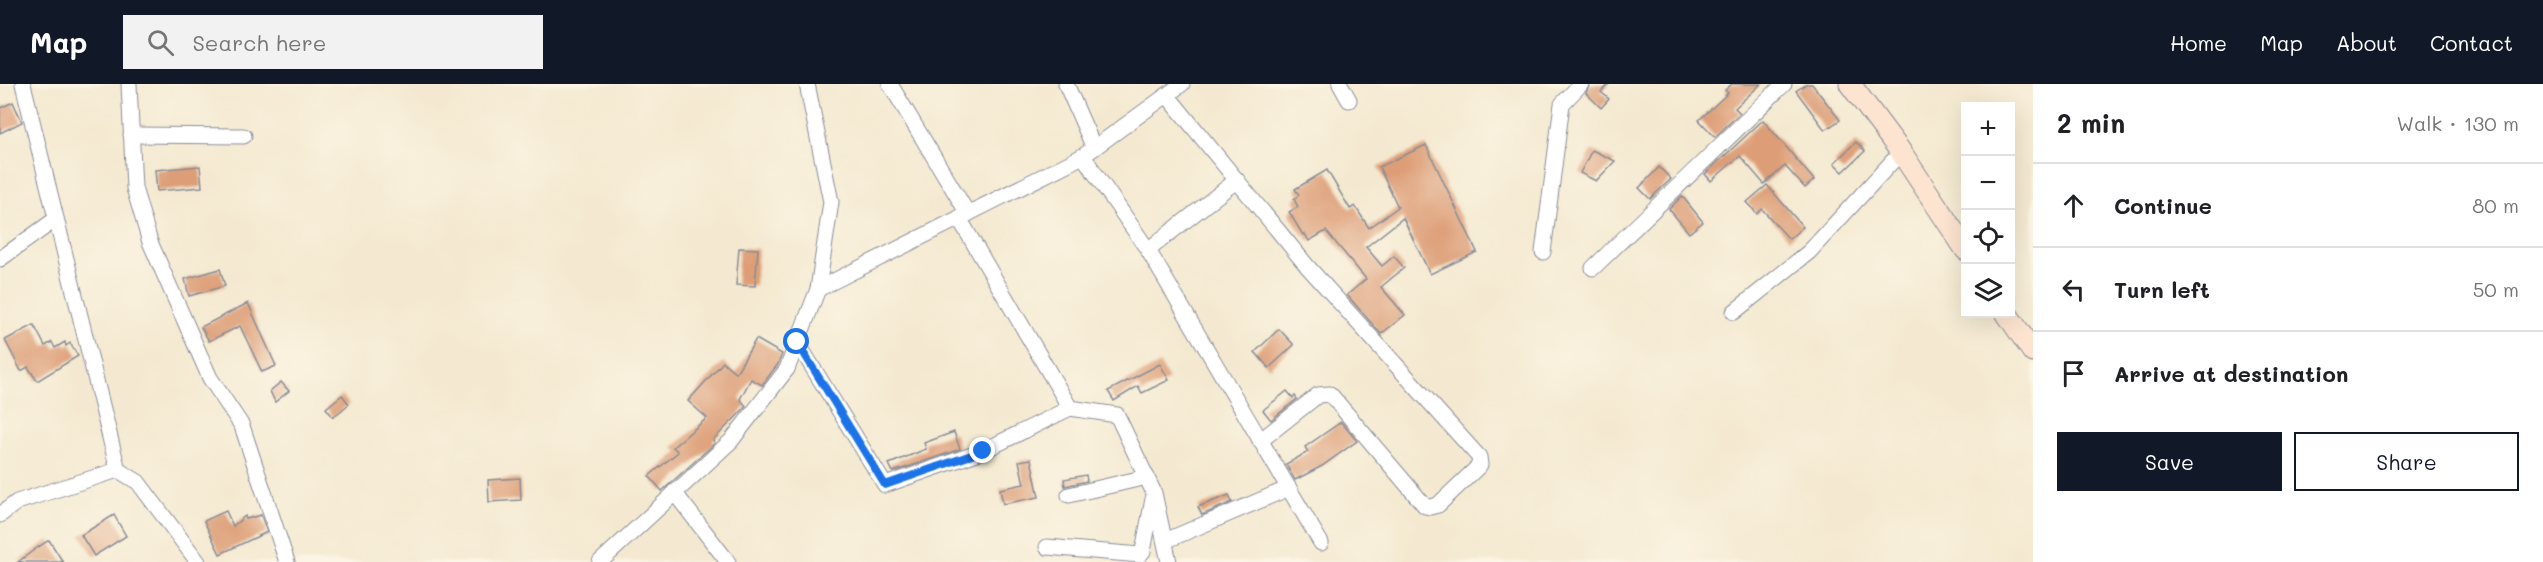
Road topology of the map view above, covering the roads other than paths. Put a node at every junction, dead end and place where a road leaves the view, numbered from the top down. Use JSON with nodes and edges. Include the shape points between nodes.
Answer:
{"nodes":[{"id":1,"x":129,"y":84,"type":"edge"},
{"id":2,"x":807,"y":84,"type":"edge"},
{"id":3,"x":890,"y":84,"type":"edge"},
{"id":4,"x":1066,"y":84,"type":"edge"},
{"id":5,"x":1182,"y":84,"type":"edge"},
{"id":6,"x":1340,"y":84,"type":"edge"},
{"id":7,"x":1581,"y":84,"type":"edge"},
{"id":8,"x":1784,"y":84,"type":"edge"},
{"id":9,"x":1850,"y":84,"type":"edge"},
{"id":10,"x":25,"y":85,"type":"edge"},
{"id":11,"x":1167,"y":95,"type":"junction"},
{"id":12,"x":1349,"y":100,"type":"dead end"},
{"id":13,"x":131,"y":135,"type":"junction"},
{"id":14,"x":244,"y":136,"type":"dead end"},
{"id":15,"x":1089,"y":152,"type":"junction"},
{"id":16,"x":1901,"y":152,"type":"junction"},
{"id":17,"x":1237,"y":180,"type":"junction"},
{"id":18,"x":963,"y":216,"type":"junction"},
{"id":19,"x":56,"y":219,"type":"junction"},
{"id":20,"x":1961,"y":244,"type":"edge"},
{"id":21,"x":1148,"y":250,"type":"junction"},
{"id":22,"x":1543,"y":252,"type":"dead end"},
{"id":23,"x":0,"y":259,"type":"edge"},
{"id":24,"x":1593,"y":268,"type":"dead end"},
{"id":25,"x":818,"y":289,"type":"junction"},
{"id":26,"x":1734,"y":312,"type":"dead end"},
{"id":27,"x":2010,"y":318,"type":"edge"},
{"id":28,"x":797,"y":342,"type":"junction"},
{"id":29,"x":2033,"y":352,"type":"edge"},
{"id":30,"x":1070,"y":408,"type":"junction"},
{"id":31,"x":1260,"y":441,"type":"junction"},
{"id":32,"x":117,"y":470,"type":"junction"},
{"id":33,"x":1147,"y":477,"type":"junction"},
{"id":34,"x":1289,"y":488,"type":"junction"},
{"id":35,"x":674,"y":492,"type":"junction"},
{"id":36,"x":1154,"y":493,"type":"junction"},
{"id":37,"x":1069,"y":495,"type":"dead end"},
{"id":38,"x":0,"y":515,"type":"edge"},
{"id":39,"x":1165,"y":541,"type":"junction"},
{"id":40,"x":1321,"y":543,"type":"dead end"},
{"id":41,"x":1047,"y":547,"type":"dead end"},
{"id":42,"x":198,"y":562,"type":"edge"},
{"id":43,"x":288,"y":562,"type":"edge"},
{"id":44,"x":600,"y":562,"type":"edge"},
{"id":45,"x":728,"y":562,"type":"edge"},
{"id":46,"x":1169,"y":562,"type":"edge"}],
"edges":[{"from":1,"to":13,"type":"street"},
{"from":2,"to":25,"type":"street","via":[[831,202]]},
{"from":3,"to":18,"type":"street"},
{"from":4,"to":15,"type":"street"},
{"from":5,"to":11,"type":"street"},
{"from":6,"to":12,"type":"street"},
{"from":7,"to":22,"type":"street","via":[[1562,104]]},
{"from":8,"to":24,"type":"street"},
{"from":9,"to":16,"type":"street"},
{"from":10,"to":19,"type":"street"},
{"from":11,"to":15,"type":"street"},
{"from":11,"to":17,"type":"street"},
{"from":13,"to":14,"type":"street"},
{"from":13,"to":43,"type":"street","via":[[134,188],[150,242],[210,378],[242,426]]},
{"from":15,"to":18,"type":"street"},
{"from":15,"to":21,"type":"street"},
{"from":16,"to":20,"type":"street"},
{"from":16,"to":26,"type":"street","via":[[1809,252]]},
{"from":17,"to":21,"type":"street"},
{"from":17,"to":31,"type":"street","via":[[1307,266],[1479,457],[1480,465],[1438,505],[1425,506],[1330,394],[1325,393]]},
{"from":18,"to":25,"type":"street"},
{"from":18,"to":30,"type":"street"},
{"from":19,"to":23,"type":"street"},
{"from":19,"to":32,"type":"street"},
{"from":21,"to":31,"type":"street"},
{"from":25,"to":28,"type":"street"},
{"from":27,"to":29,"type":"street"},
{"from":28,"to":30,"type":"street","via":[[885,485],[983,451]]},
{"from":28,"to":35,"type":"street","via":[[787,369],[731,441]]},
{"from":30,"to":33,"type":"street","via":[[1117,415]]},
{"from":31,"to":34,"type":"street"},
{"from":32,"to":38,"type":"street","via":[[16,502]]},
{"from":32,"to":42,"type":"street","via":[[138,482]]},
{"from":33,"to":36,"type":"street"},
{"from":33,"to":37,"type":"street"},
{"from":34,"to":39,"type":"street"},
{"from":34,"to":40,"type":"street"},
{"from":35,"to":44,"type":"street"},
{"from":35,"to":45,"type":"street"},
{"from":36,"to":39,"type":"street"},
{"from":36,"to":41,"type":"street","via":[[1140,555]]},
{"from":39,"to":46,"type":"street"}]}
